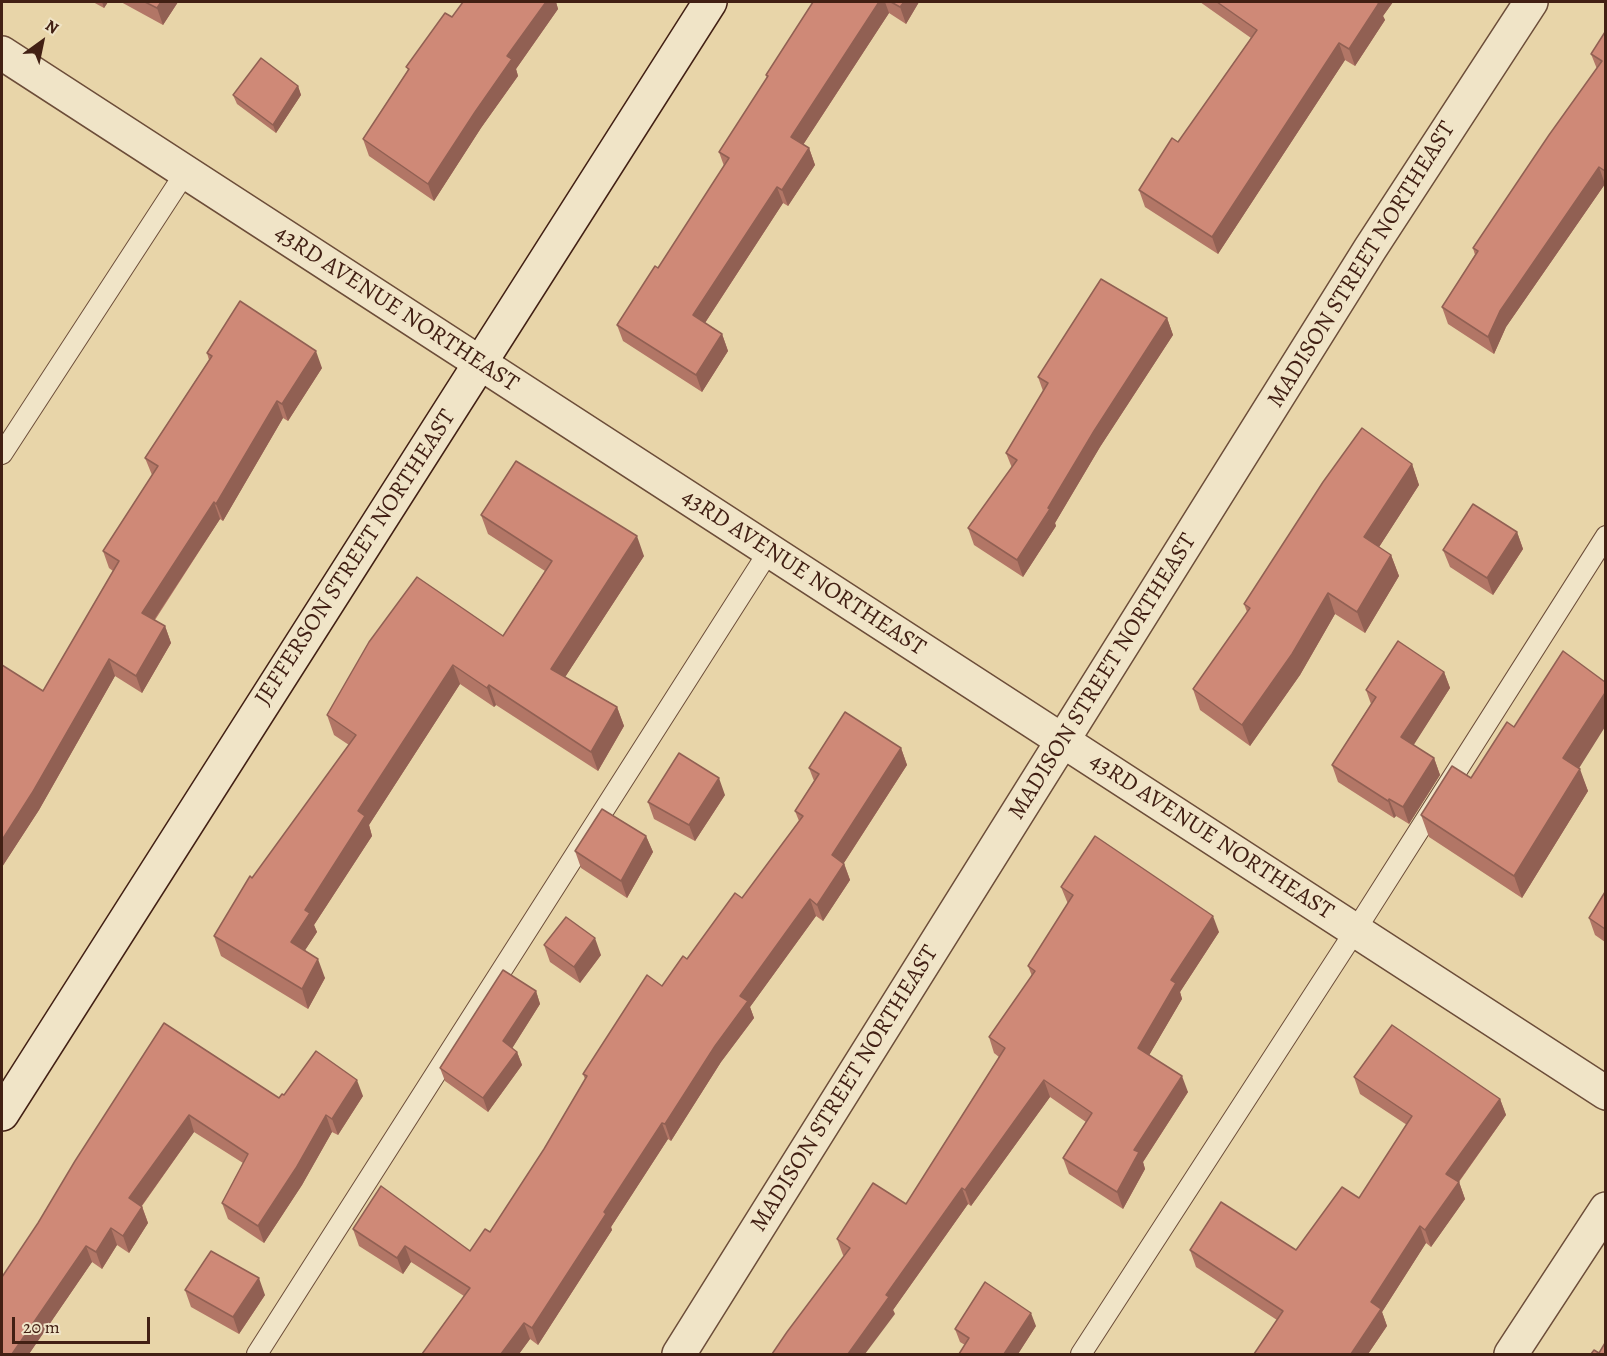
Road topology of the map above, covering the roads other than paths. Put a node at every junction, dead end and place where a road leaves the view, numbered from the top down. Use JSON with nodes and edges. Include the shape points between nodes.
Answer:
{"nodes":[{"id":1,"x":710,"y":2,"type":"edge"},
{"id":2,"x":1531,"y":2,"type":"edge"},
{"id":3,"x":2,"y":53,"type":"edge"},
{"id":4,"x":185,"y":173,"type":"junction"},
{"id":5,"x":480,"y":363,"type":"junction"},
{"id":6,"x":2,"y":454,"type":"edge"},
{"id":7,"x":1605,"y":536,"type":"edge"},
{"id":8,"x":769,"y":551,"type":"junction"},
{"id":9,"x":1064,"y":741,"type":"junction"},
{"id":10,"x":1355,"y":931,"type":"junction"},
{"id":11,"x":1605,"y":1093,"type":"edge"},
{"id":12,"x":2,"y":1114,"type":"edge"},
{"id":13,"x":1605,"y":1209,"type":"edge"},
{"id":14,"x":256,"y":1354,"type":"edge"},
{"id":15,"x":679,"y":1354,"type":"edge"},
{"id":16,"x":1081,"y":1354,"type":"edge"},
{"id":17,"x":1511,"y":1354,"type":"edge"}],
"edges":[{"from":1,"to":5,"type":"street","name":"JEFFERSON STREET NORTHEAST"},
{"from":2,"to":9,"type":"street","name":"MADISON STREET NORTHEAST","via":[[1370,249]]},
{"from":3,"to":4,"type":"street","name":"43RD AVENUE NORTHEAST"},
{"from":4,"to":5,"type":"street","name":"43RD AVENUE NORTHEAST"},
{"from":4,"to":6,"type":"lane"},
{"from":5,"to":8,"type":"street","name":"43RD AVENUE NORTHEAST"},
{"from":5,"to":12,"type":"street","name":"JEFFERSON STREET NORTHEAST"},
{"from":7,"to":10,"type":"lane"},
{"from":8,"to":9,"type":"street","name":"43RD AVENUE NORTHEAST"},
{"from":8,"to":14,"type":"lane"},
{"from":9,"to":10,"type":"street","name":"43RD AVENUE NORTHEAST"},
{"from":9,"to":15,"type":"street","name":"MADISON STREET NORTHEAST"},
{"from":10,"to":11,"type":"street","name":"43RD AVENUE NORTHEAST"},
{"from":10,"to":16,"type":"lane"},
{"from":13,"to":17,"type":"street"}]}
